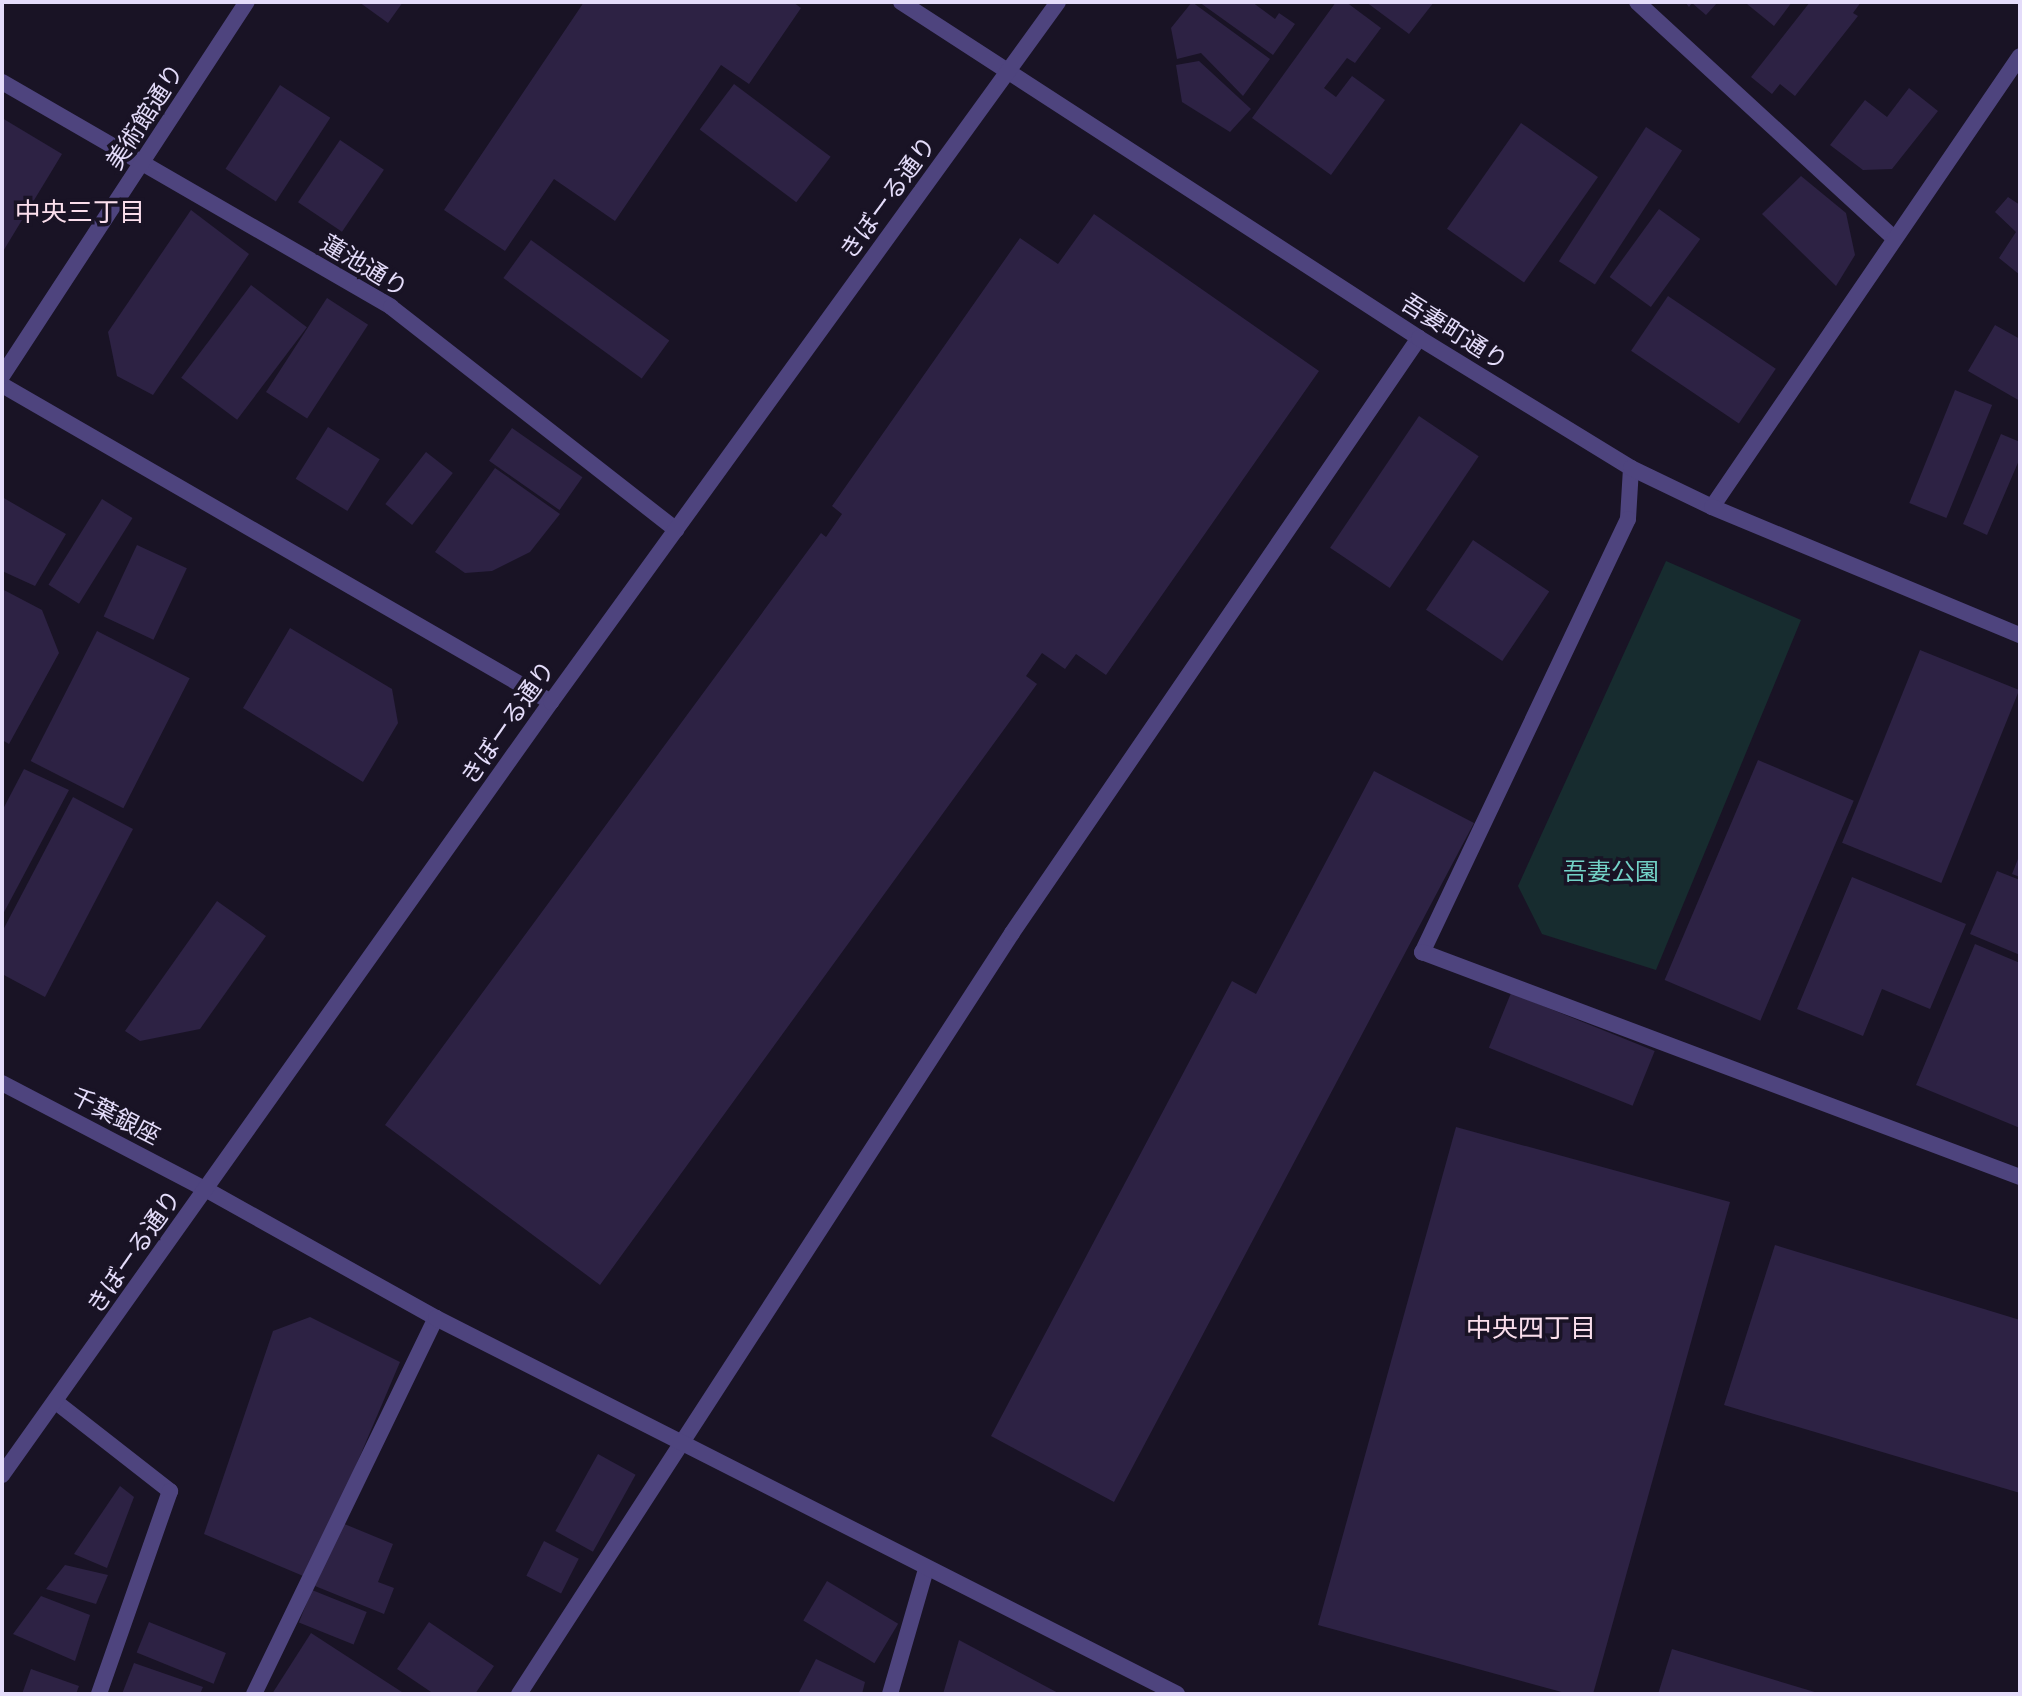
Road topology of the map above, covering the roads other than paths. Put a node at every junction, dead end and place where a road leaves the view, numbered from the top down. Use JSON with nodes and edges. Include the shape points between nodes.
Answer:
{"nodes":[{"id":1,"x":247,"y":2,"type":"edge"},
{"id":2,"x":901,"y":2,"type":"edge"},
{"id":3,"x":1058,"y":2,"type":"edge"},
{"id":4,"x":1637,"y":2,"type":"edge"},
{"id":5,"x":2020,"y":56,"type":"edge"},
{"id":6,"x":1007,"y":70,"type":"junction"},
{"id":7,"x":2,"y":82,"type":"edge"},
{"id":8,"x":142,"y":164,"type":"junction"},
{"id":9,"x":1894,"y":238,"type":"junction"},
{"id":10,"x":1419,"y":338,"type":"junction"},
{"id":11,"x":2,"y":376,"type":"edge"},
{"id":12,"x":2,"y":385,"type":"edge"},
{"id":13,"x":1631,"y":468,"type":"junction"},
{"id":14,"x":1712,"y":507,"type":"junction"},
{"id":15,"x":676,"y":530,"type":"junction"},
{"id":16,"x":2020,"y":635,"type":"edge"},
{"id":17,"x":551,"y":702,"type":"junction"},
{"id":18,"x":2,"y":1083,"type":"edge"},
{"id":19,"x":2020,"y":1177,"type":"edge"},
{"id":20,"x":207,"y":1190,"type":"junction"},
{"id":21,"x":436,"y":1318,"type":"junction"},
{"id":22,"x":56,"y":1402,"type":"junction"},
{"id":23,"x":679,"y":1442,"type":"junction"},
{"id":24,"x":2,"y":1475,"type":"edge"},
{"id":25,"x":926,"y":1569,"type":"junction"},
{"id":26,"x":99,"y":1694,"type":"edge"},
{"id":27,"x":254,"y":1694,"type":"edge"},
{"id":28,"x":519,"y":1694,"type":"edge"},
{"id":29,"x":890,"y":1694,"type":"edge"},
{"id":30,"x":1177,"y":1694,"type":"edge"}],
"edges":[{"from":1,"to":8,"type":"street","name":"美術館通り"},
{"from":2,"to":6,"type":"street","name":"吾妻町通り"},
{"from":3,"to":6,"type":"street","name":"きぼーる通り"},
{"from":4,"to":9,"type":"street"},
{"from":5,"to":9,"type":"street"},
{"from":6,"to":10,"type":"street","name":"吾妻町通り"},
{"from":6,"to":15,"type":"street","name":"きぼーる通り"},
{"from":7,"to":8,"type":"street","name":"蓮池通り"},
{"from":8,"to":11,"type":"street","name":"美術館通り"},
{"from":8,"to":15,"type":"street","name":"蓮池通り","via":[[391,307]]},
{"from":9,"to":14,"type":"street"},
{"from":10,"to":13,"type":"street","name":"吾妻町通り"},
{"from":10,"to":23,"type":"street","via":[[1012,933]]},
{"from":12,"to":17,"type":"street"},
{"from":13,"to":14,"type":"street","name":"吾妻町通り"},
{"from":13,"to":19,"type":"street","via":[[1628,519],[1422,952]]},
{"from":14,"to":16,"type":"street","name":"吾妻町通り"},
{"from":15,"to":17,"type":"street","name":"きぼーる通り"},
{"from":17,"to":20,"type":"street","name":"きぼーる通り"},
{"from":18,"to":20,"type":"street","name":"千葉銀座"},
{"from":20,"to":21,"type":"street","name":"千葉銀座"},
{"from":20,"to":22,"type":"street","name":"きぼーる通り"},
{"from":21,"to":23,"type":"street","name":"千葉銀座"},
{"from":21,"to":27,"type":"street"},
{"from":22,"to":24,"type":"street","name":"きぼーる通り"},
{"from":22,"to":26,"type":"street","via":[[170,1491]]},
{"from":23,"to":25,"type":"street","name":"千葉銀座"},
{"from":23,"to":28,"type":"street"},
{"from":25,"to":29,"type":"street"},
{"from":25,"to":30,"type":"street","name":"千葉銀座"}]}
